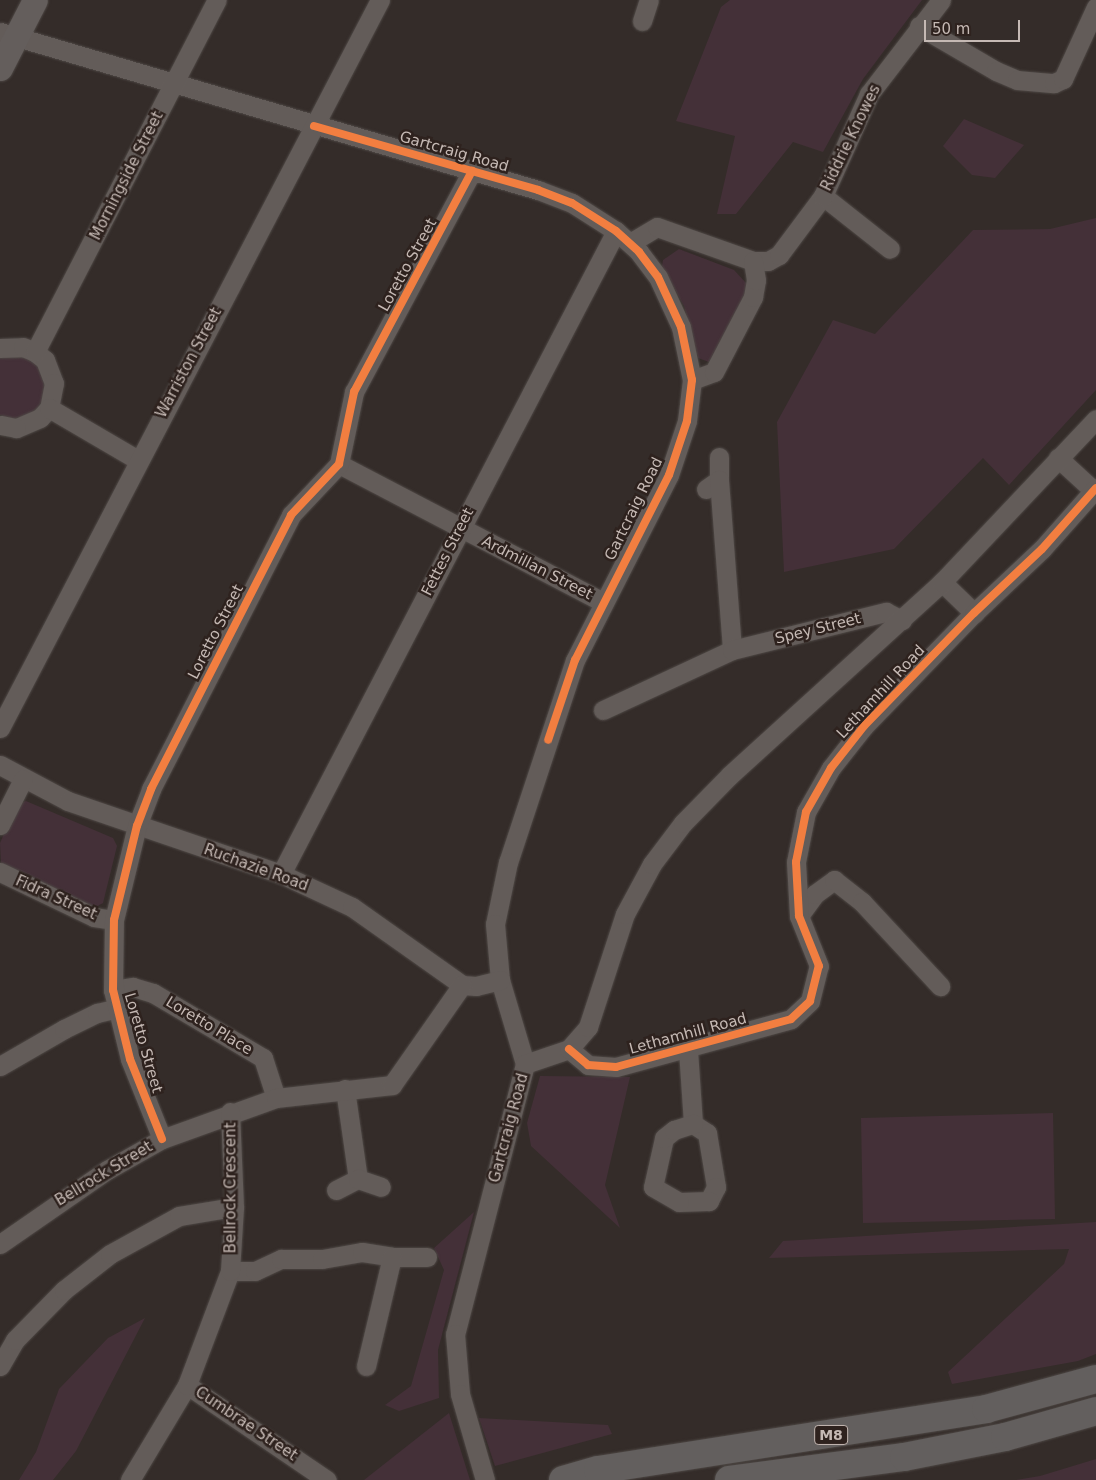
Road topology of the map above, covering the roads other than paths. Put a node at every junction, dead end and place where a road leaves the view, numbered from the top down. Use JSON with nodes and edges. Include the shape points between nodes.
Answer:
{"nodes":[{"id":1,"x":35,"y":0,"type":"edge"},
{"id":2,"x":217,"y":0,"type":"edge"},
{"id":3,"x":380,"y":0,"type":"edge"},
{"id":4,"x":649,"y":0,"type":"edge"},
{"id":5,"x":941,"y":0,"type":"edge"},
{"id":6,"x":1096,"y":7,"type":"edge"},
{"id":7,"x":642,"y":21,"type":"dead end"},
{"id":8,"x":919,"y":26,"type":"junction"},
{"id":9,"x":8,"y":35,"type":"edge"},
{"id":10,"x":0,"y":68,"type":"edge"},
{"id":11,"x":173,"y":85,"type":"junction"},
{"id":12,"x":314,"y":126,"type":"junction"},
{"id":13,"x":472,"y":172,"type":"junction"},
{"id":14,"x":823,"y":196,"type":"junction"},
{"id":15,"x":616,"y":231,"type":"junction"},
{"id":16,"x":634,"y":247,"type":"junction"},
{"id":17,"x":890,"y":249,"type":"dead end"},
{"id":18,"x":753,"y":261,"type":"junction"},
{"id":19,"x":0,"y":348,"type":"edge"},
{"id":20,"x":35,"y":352,"type":"junction"},
{"id":21,"x":691,"y":374,"type":"junction"},
{"id":22,"x":49,"y":408,"type":"junction"},
{"id":23,"x":1096,"y":419,"type":"edge"},
{"id":24,"x":0,"y":425,"type":"edge"},
{"id":25,"x":719,"y":457,"type":"dead end"},
{"id":26,"x":1058,"y":458,"type":"junction"},
{"id":27,"x":138,"y":460,"type":"junction"},
{"id":28,"x":339,"y":464,"type":"junction"},
{"id":29,"x":1095,"y":490,"type":"edge"},
{"id":30,"x":461,"y":528,"type":"junction"},
{"id":31,"x":942,"y":582,"type":"junction"},
{"id":32,"x":603,"y":602,"type":"junction"},
{"id":33,"x":974,"y":613,"type":"junction"},
{"id":34,"x":902,"y":620,"type":"junction"},
{"id":35,"x":732,"y":650,"type":"junction"},
{"id":36,"x":603,"y":710,"type":"dead end"},
{"id":37,"x":0,"y":728,"type":"edge"},
{"id":38,"x":0,"y":764,"type":"edge"},
{"id":39,"x":23,"y":779,"type":"junction"},
{"id":40,"x":0,"y":826,"type":"edge"},
{"id":41,"x":137,"y":826,"type":"junction"},
{"id":42,"x":0,"y":872,"type":"edge"},
{"id":43,"x":281,"y":874,"type":"junction"},
{"id":44,"x":800,"y":916,"type":"junction"},
{"id":45,"x":114,"y":920,"type":"junction"},
{"id":46,"x":500,"y":980,"type":"junction"},
{"id":47,"x":462,"y":985,"type":"junction"},
{"id":48,"x":940,"y":986,"type":"dead end"},
{"id":49,"x":115,"y":999,"type":"junction"},
{"id":50,"x":569,"y":1049,"type":"junction"},
{"id":51,"x":688,"y":1050,"type":"junction"},
{"id":52,"x":525,"y":1064,"type":"junction"},
{"id":53,"x":0,"y":1066,"type":"edge"},
{"id":54,"x":345,"y":1089,"type":"junction"},
{"id":55,"x":276,"y":1098,"type":"junction"},
{"id":56,"x":230,"y":1112,"type":"junction"},
{"id":57,"x":693,"y":1124,"type":"dead end"},
{"id":58,"x":162,"y":1139,"type":"junction"},
{"id":59,"x":358,"y":1179,"type":"junction"},
{"id":60,"x":381,"y":1187,"type":"dead end"},
{"id":61,"x":336,"y":1190,"type":"dead end"},
{"id":62,"x":234,"y":1207,"type":"junction"},
{"id":63,"x":0,"y":1244,"type":"edge"},
{"id":64,"x":392,"y":1257,"type":"junction"},
{"id":65,"x":427,"y":1257,"type":"dead end"},
{"id":66,"x":230,"y":1271,"type":"junction"},
{"id":67,"x":0,"y":1366,"type":"edge"},
{"id":68,"x":366,"y":1366,"type":"dead end"},
{"id":69,"x":1096,"y":1379,"type":"edge"},
{"id":70,"x":187,"y":1385,"type":"junction"},
{"id":71,"x":1096,"y":1411,"type":"edge"},
{"id":72,"x":1096,"y":1430,"type":"edge"},
{"id":73,"x":904,"y":1457,"type":"junction"},
{"id":74,"x":130,"y":1480,"type":"edge"},
{"id":75,"x":327,"y":1480,"type":"edge"},
{"id":76,"x":485,"y":1480,"type":"edge"},
{"id":77,"x":563,"y":1480,"type":"edge"},
{"id":78,"x":729,"y":1480,"type":"edge"}],
"edges":[{"from":1,"to":9,"type":"main road"},
{"from":2,"to":11,"type":"street","name":"Morningside Street"},
{"from":3,"to":12,"type":"street","name":"Warriston Street"},
{"from":4,"to":7,"type":"street"},
{"from":5,"to":8,"type":"street","name":"Riddrie Knowes"},
{"from":6,"to":8,"type":"street","via":[[1064,79],[1054,83],[1016,80]]},
{"from":8,"to":14,"type":"street","name":"Riddrie Knowes","via":[[869,94]]},
{"from":9,"to":10,"type":"main road"},
{"from":9,"to":11,"type":"street","name":"Gartcraig Road"},
{"from":11,"to":12,"type":"street","name":"Gartcraig Road"},
{"from":11,"to":20,"type":"street","name":"Morningside Street"},
{"from":12,"to":13,"type":"street","name":"Gartcraig Road"},
{"from":12,"to":27,"type":"street","name":"Warriston Street"},
{"from":13,"to":15,"type":"street","name":"Gartcraig Road","via":[[572,203]]},
{"from":13,"to":28,"type":"street","name":"Loretto Street","via":[[354,392]]},
{"from":14,"to":17,"type":"street"},
{"from":14,"to":18,"type":"street","name":"Riddrie Knowes","via":[[779,256],[768,261]]},
{"from":15,"to":16,"type":"street","name":"Gartcraig Road"},
{"from":15,"to":30,"type":"street","name":"Fettes Street"},
{"from":16,"to":18,"type":"street","via":[[670,232]]},
{"from":16,"to":21,"type":"street","name":"Gartcraig Road","via":[[658,277],[681,326]]},
{"from":18,"to":21,"type":"street","via":[[754,298],[718,365],[714,372]]},
{"from":19,"to":20,"type":"street","via":[[23,347]]},
{"from":20,"to":22,"type":"street","via":[[52,371],[54,383]]},
{"from":21,"to":32,"type":"street","name":"Gartcraig Road","via":[[686,421],[669,475]]},
{"from":22,"to":24,"type":"street","via":[[29,425],[16,428]]},
{"from":22,"to":27,"type":"street"},
{"from":23,"to":26,"type":"street"},
{"from":25,"to":35,"type":"street","via":[[713,485]]},
{"from":26,"to":29,"type":"street","name":"Lethamhill Road"},
{"from":26,"to":31,"type":"street"},
{"from":27,"to":37,"type":"street","name":"Warriston Street"},
{"from":28,"to":30,"type":"street","name":"Ardmillan Street"},
{"from":28,"to":41,"type":"street","name":"Loretto Street","via":[[291,515],[152,789]]},
{"from":29,"to":33,"type":"street","name":"Lethamhill Road","via":[[1042,549]]},
{"from":30,"to":32,"type":"street","name":"Ardmillan Street"},
{"from":30,"to":43,"type":"street","name":"Fettes Street"},
{"from":31,"to":33,"type":"street"},
{"from":31,"to":34,"type":"street"},
{"from":32,"to":46,"type":"street","name":"Gartcraig Road","via":[[576,660],[508,862],[495,924]]},
{"from":33,"to":44,"type":"street","name":"Lethamhill Road","via":[[864,726],[831,768],[806,812],[796,862]]},
{"from":34,"to":35,"type":"street","name":"Spey Street","via":[[886,612]]},
{"from":34,"to":50,"type":"street","via":[[730,775],[683,823],[652,864],[625,914],[588,1027]]},
{"from":35,"to":36,"type":"street","name":"Spey Street"},
{"from":38,"to":39,"type":"street","name":"Ruchazie Road"},
{"from":39,"to":40,"type":"street"},
{"from":39,"to":41,"type":"street","name":"Ruchazie Road","via":[[68,801]]},
{"from":41,"to":43,"type":"street","name":"Ruchazie Road"},
{"from":41,"to":45,"type":"street","name":"Loretto Street"},
{"from":42,"to":45,"type":"street","name":"Fidra Street","via":[[94,917]]},
{"from":43,"to":47,"type":"street","name":"Ruchazie Road","via":[[352,907]]},
{"from":44,"to":48,"type":"street","via":[[816,894],[834,880],[862,902]]},
{"from":44,"to":51,"type":"street","name":"Lethamhill Road","via":[[819,966],[810,1001],[791,1019]]},
{"from":45,"to":49,"type":"street","name":"Loretto Street"},
{"from":46,"to":47,"type":"street","via":[[476,986]]},
{"from":46,"to":52,"type":"street","name":"Gartcraig Road"},
{"from":47,"to":54,"type":"street","name":"Bellrock Street","via":[[392,1085]]},
{"from":49,"to":53,"type":"street","name":"Loretto Place","via":[[97,1013]]},
{"from":49,"to":55,"type":"street","name":"Loretto Place","via":[[133,987],[153,993],[263,1058]]},
{"from":49,"to":58,"type":"street","name":"Loretto Street","via":[[139,1087]]},
{"from":50,"to":51,"type":"street","name":"Lethamhill Road","via":[[588,1065],[616,1067]]},
{"from":50,"to":52,"type":"street"},
{"from":51,"to":57,"type":"street"},
{"from":52,"to":76,"type":"street","name":"Gartcraig Road","via":[[455,1334],[460,1394]]},
{"from":54,"to":55,"type":"street","name":"Bellrock Street"},
{"from":54,"to":59,"type":"street"},
{"from":55,"to":56,"type":"street","name":"Bellrock Street"},
{"from":56,"to":58,"type":"street","name":"Bellrock Street"},
{"from":56,"to":62,"type":"street","name":"Bellrock Crescent"},
{"from":58,"to":63,"type":"street","name":"Bellrock Street","via":[[106,1170]]},
{"from":59,"to":60,"type":"street"},
{"from":59,"to":61,"type":"street"},
{"from":62,"to":66,"type":"street","name":"Bellrock Crescent"},
{"from":62,"to":67,"type":"street","via":[[179,1216],[110,1254],[64,1290],[21,1334]]},
{"from":64,"to":65,"type":"street"},
{"from":64,"to":66,"type":"street","via":[[362,1252],[322,1259],[281,1259],[255,1271]]},
{"from":64,"to":68,"type":"street"},
{"from":66,"to":70,"type":"street","name":"Bellrock Crescent"},
{"from":69,"to":77,"type":"highway","number":"M8","via":[[986,1409],[598,1470]]},
{"from":70,"to":74,"type":"street","name":"Bellrock Crescent"},
{"from":70,"to":75,"type":"street","name":"Cumbrae Street"},
{"from":71,"to":73,"type":"highway","number":"M8","via":[[1005,1437]]},
{"from":72,"to":73,"type":"highway","via":[[1006,1451]]},
{"from":73,"to":78,"type":"highway","number":"M8"}]}
